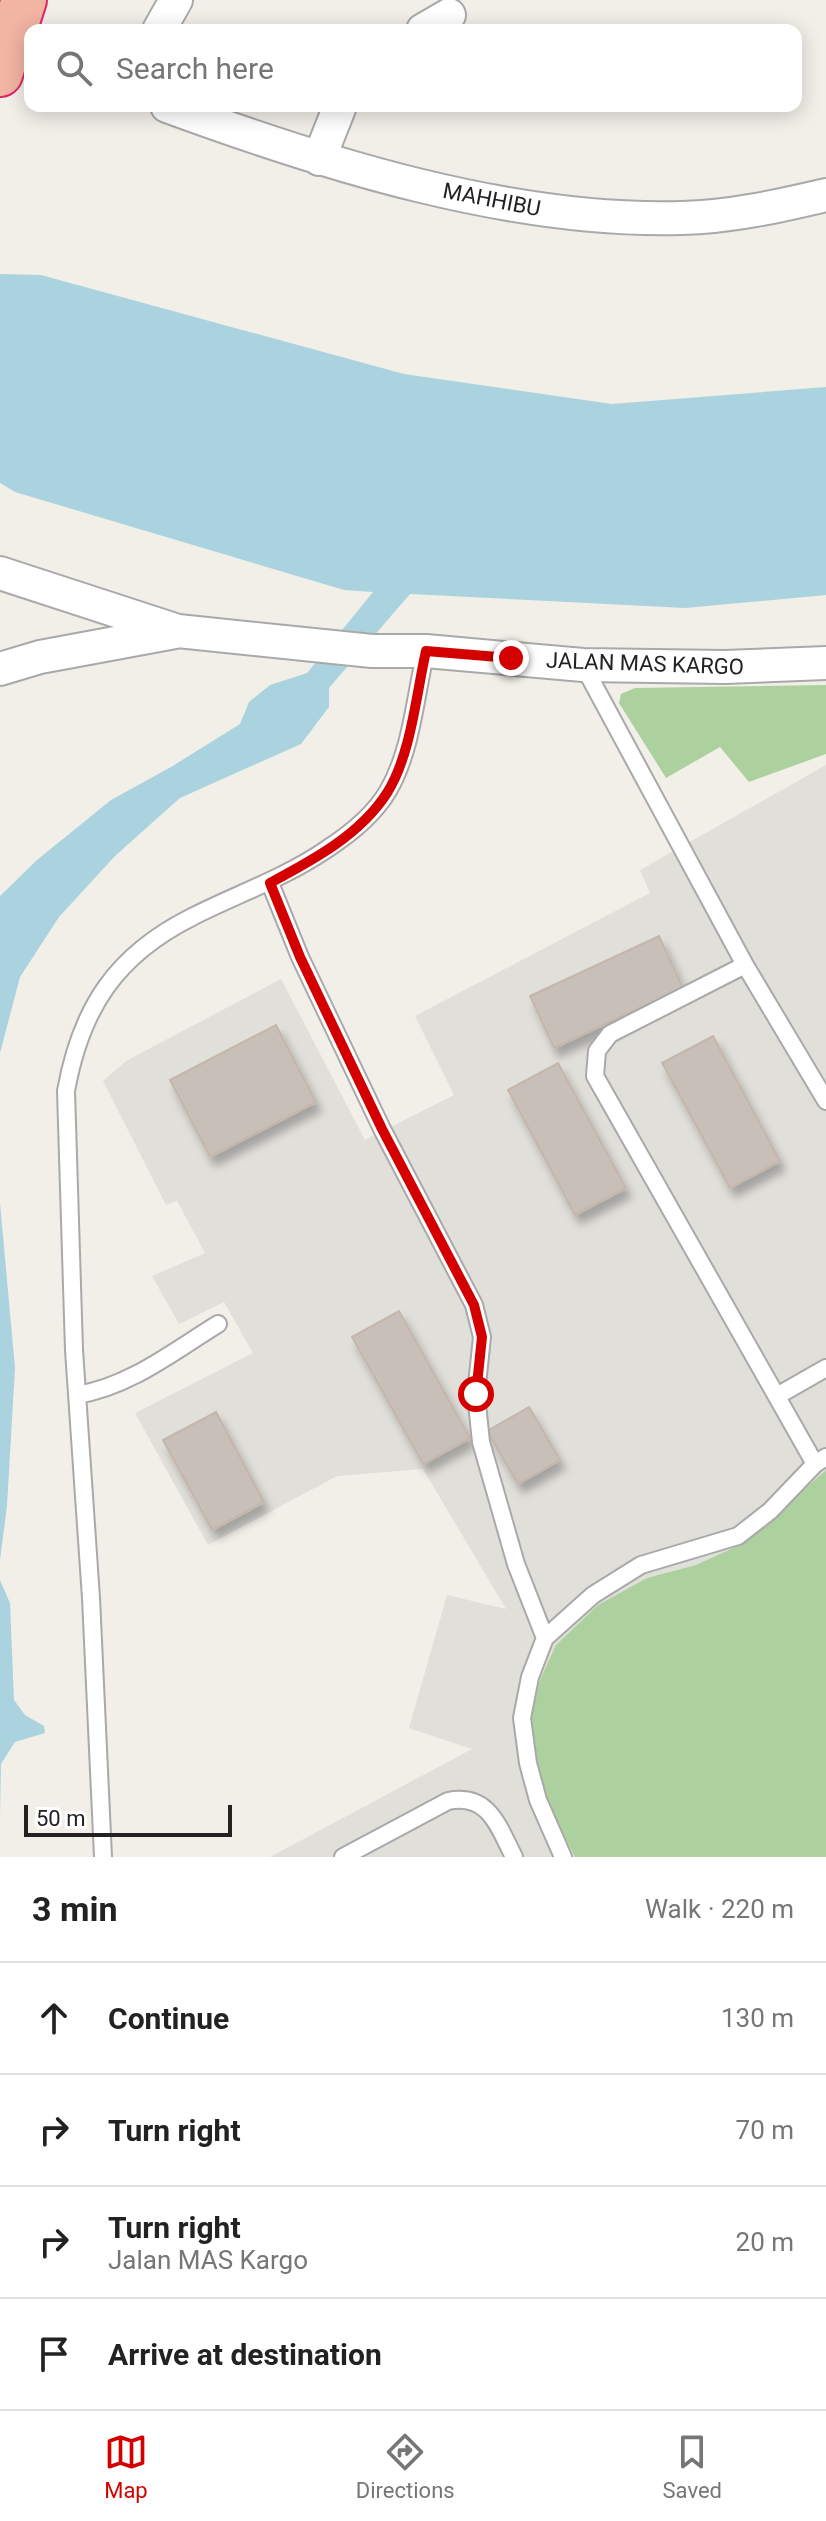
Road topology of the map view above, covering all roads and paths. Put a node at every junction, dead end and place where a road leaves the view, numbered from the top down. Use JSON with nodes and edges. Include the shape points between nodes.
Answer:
{"nodes":[{"id":1,"x":176,"y":0,"type":"edge"},
{"id":2,"x":22,"y":5,"type":"edge"},
{"id":3,"x":162,"y":24,"type":"edge"},
{"id":4,"x":0,"y":74,"type":"edge"},
{"id":5,"x":184,"y":112,"type":"edge"},
{"id":6,"x":338,"y":112,"type":"edge"},
{"id":7,"x":319,"y":159,"type":"junction"},
{"id":8,"x":826,"y":195,"type":"edge"},
{"id":9,"x":0,"y":573,"type":"edge"},
{"id":10,"x":178,"y":631,"type":"junction"},
{"id":11,"x":426,"y":651,"type":"junction"},
{"id":12,"x":826,"y":663,"type":"edge"},
{"id":13,"x":583,"y":665,"type":"junction"},
{"id":14,"x":0,"y":669,"type":"edge"},
{"id":15,"x":270,"y":883,"type":"junction"},
{"id":16,"x":745,"y":965,"type":"junction"},
{"id":17,"x":826,"y":1101,"type":"edge"},
{"id":18,"x":218,"y":1324,"type":"dead end"},
{"id":19,"x":826,"y":1368,"type":"edge"},
{"id":20,"x":77,"y":1395,"type":"junction"},
{"id":21,"x":777,"y":1396,"type":"junction"},
{"id":22,"x":821,"y":1461,"type":"edge"},
{"id":23,"x":545,"y":1638,"type":"junction"},
{"id":24,"x":103,"y":1857,"type":"edge"},
{"id":25,"x":343,"y":1857,"type":"edge"},
{"id":26,"x":514,"y":1857,"type":"edge"},
{"id":27,"x":563,"y":1857,"type":"edge"}],
"edges":[{"from":1,"to":3,"type":"street"},
{"from":2,"to":4,"type":"highway"},
{"from":5,"to":7,"type":"street","name":"MAHHIBU"},
{"from":6,"to":7,"type":"street"},
{"from":7,"to":8,"type":"street","name":"MAHHIBU","via":[[510,204],[606,216],[683,219]]},
{"from":9,"to":10,"type":"street","name":"JALAN MAS KARGO"},
{"from":10,"to":11,"type":"street","name":"JALAN MAS KARGO","via":[[372,651]]},
{"from":10,"to":14,"type":"street","name":"JALAN MAS KARGO"},
{"from":11,"to":13,"type":"street","name":"JALAN MAS KARGO"},
{"from":11,"to":15,"type":"lane","via":[[407,741],[387,792],[347,836]]},
{"from":12,"to":13,"type":"street","name":"JALAN MAS KARGO"},
{"from":13,"to":16,"type":"lane"},
{"from":15,"to":20,"type":"lane","via":[[192,917],[138,949],[97,1000],[83,1027],[66,1091]]},
{"from":15,"to":23,"type":"lane","via":[[382,1129],[474,1305],[482,1337],[476,1394],[481,1442],[516,1564]]},
{"from":16,"to":17,"type":"lane"},
{"from":16,"to":21,"type":"lane","via":[[610,1034],[597,1051],[595,1076]]},
{"from":18,"to":20,"type":"lane","via":[[128,1379]]},
{"from":19,"to":21,"type":"lane"},
{"from":20,"to":24,"type":"lane"},
{"from":21,"to":22,"type":"lane"},
{"from":22,"to":23,"type":"lane","via":[[738,1536],[641,1565],[593,1595]]},
{"from":23,"to":27,"type":"lane","via":[[522,1718],[538,1800]]},
{"from":25,"to":26,"type":"lane","via":[[462,1798],[489,1812]]}]}
